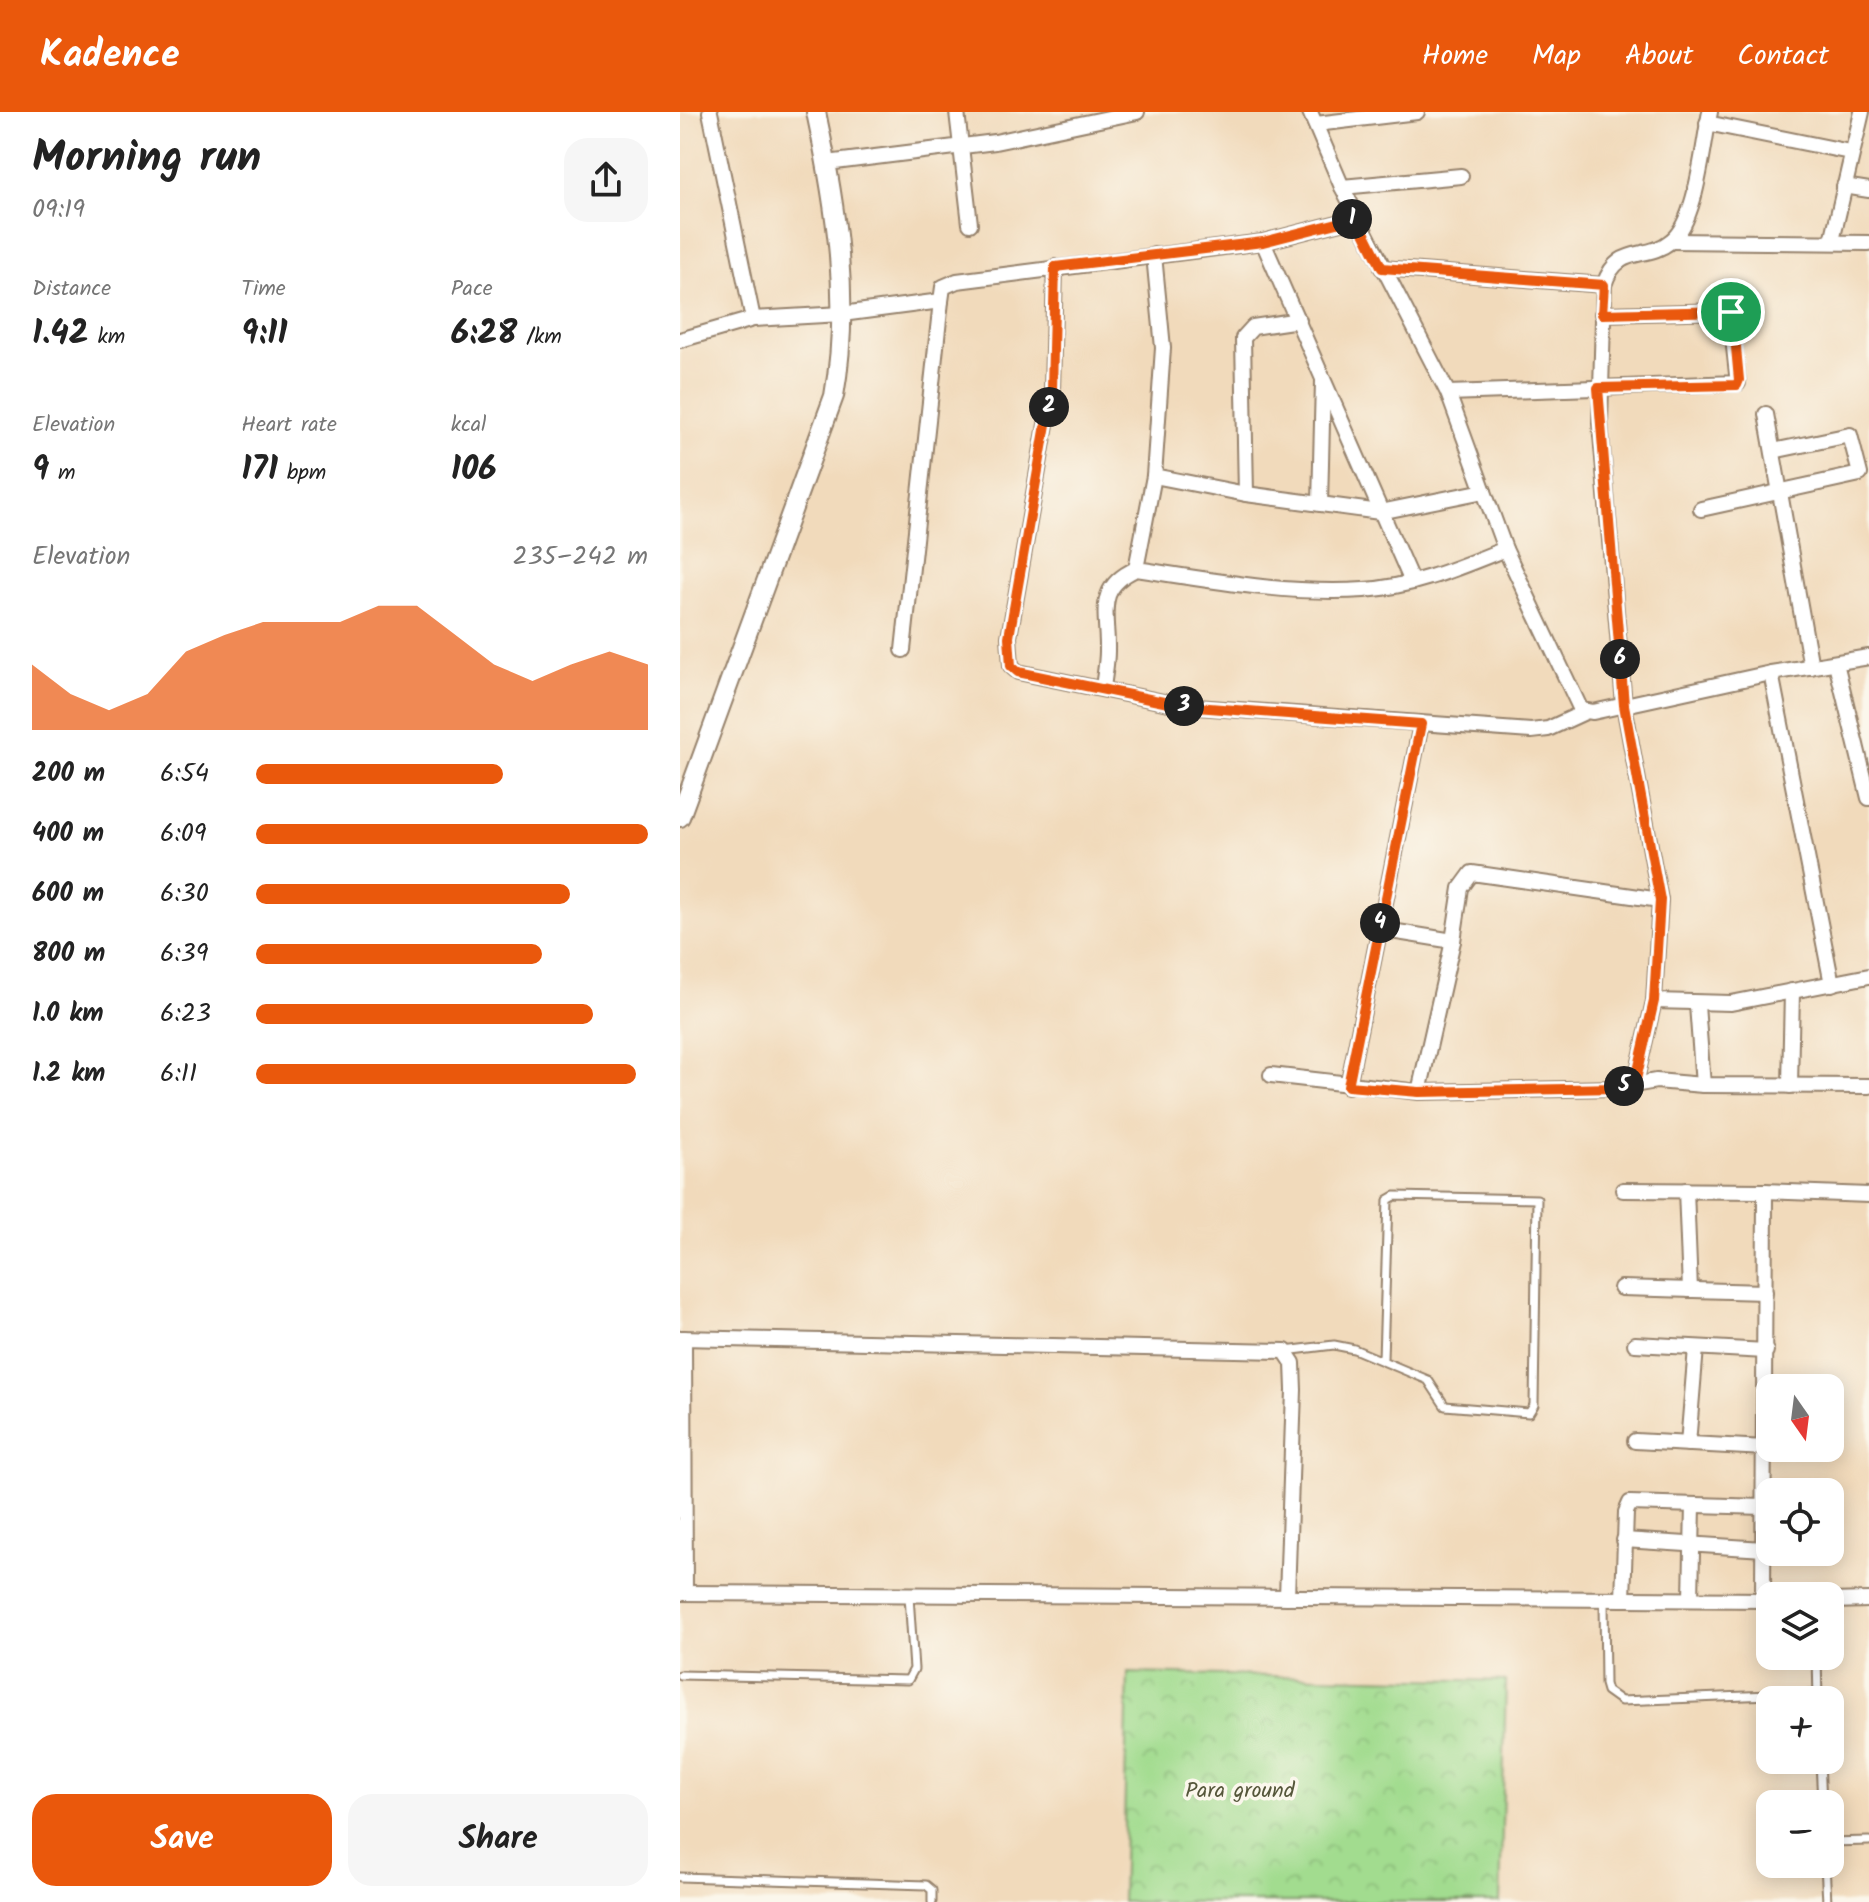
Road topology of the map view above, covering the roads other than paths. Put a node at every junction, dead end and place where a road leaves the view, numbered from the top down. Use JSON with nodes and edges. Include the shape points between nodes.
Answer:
{"nodes":[{"id":1,"x":710,"y":112,"type":"edge"},
{"id":2,"x":816,"y":112,"type":"edge"},
{"id":3,"x":957,"y":112,"type":"edge"},
{"id":4,"x":1137,"y":112,"type":"edge"},
{"id":5,"x":1417,"y":112,"type":"edge"},
{"id":6,"x":1862,"y":112,"type":"edge"},
{"id":7,"x":1708,"y":117,"type":"edge"},
{"id":8,"x":1313,"y":118,"type":"edge"},
{"id":9,"x":960,"y":147,"type":"junction"},
{"id":10,"x":1850,"y":152,"type":"junction"},
{"id":11,"x":827,"y":163,"type":"junction"},
{"id":12,"x":1461,"y":176,"type":"dead end"},
{"id":13,"x":1844,"y":186,"type":"junction"},
{"id":14,"x":1342,"y":187,"type":"junction"},
{"id":15,"x":1869,"y":190,"type":"edge"},
{"id":16,"x":1357,"y":218,"type":"junction"},
{"id":17,"x":970,"y":224,"type":"dead end"},
{"id":18,"x":1671,"y":241,"type":"junction"},
{"id":19,"x":1832,"y":241,"type":"junction"},
{"id":20,"x":1263,"y":242,"type":"junction"},
{"id":21,"x":1869,"y":243,"type":"edge"},
{"id":22,"x":1154,"y":255,"type":"junction"},
{"id":23,"x":1055,"y":267,"type":"junction"},
{"id":24,"x":1382,"y":268,"type":"junction"},
{"id":25,"x":1604,"y":285,"type":"junction"},
{"id":26,"x":941,"y":301,"type":"junction"},
{"id":27,"x":842,"y":314,"type":"junction"},
{"id":28,"x":1602,"y":314,"type":"junction"},
{"id":29,"x":753,"y":319,"type":"junction"},
{"id":30,"x":1299,"y":320,"type":"junction"},
{"id":31,"x":680,"y":340,"type":"edge"},
{"id":32,"x":1323,"y":377,"type":"junction"},
{"id":33,"x":1598,"y":388,"type":"junction"},
{"id":34,"x":1448,"y":393,"type":"junction"},
{"id":35,"x":1766,"y":414,"type":"dead end"},
{"id":36,"x":1773,"y":451,"type":"junction"},
{"id":37,"x":1154,"y":476,"type":"junction"},
{"id":38,"x":1484,"y":491,"type":"junction"},
{"id":39,"x":1780,"y":492,"type":"junction"},
{"id":40,"x":1246,"y":494,"type":"junction"},
{"id":41,"x":1320,"y":504,"type":"junction"},
{"id":42,"x":1701,"y":509,"type":"dead end"},
{"id":43,"x":1380,"y":512,"type":"junction"},
{"id":44,"x":1505,"y":549,"type":"junction"},
{"id":45,"x":1136,"y":569,"type":"junction"},
{"id":46,"x":1412,"y":582,"type":"junction"},
{"id":47,"x":903,"y":650,"type":"dead end"},
{"id":48,"x":1869,"y":657,"type":"edge"},
{"id":49,"x":1836,"y":663,"type":"junction"},
{"id":50,"x":1811,"y":667,"type":"junction"},
{"id":51,"x":1771,"y":673,"type":"junction"},
{"id":52,"x":1103,"y":689,"type":"junction"},
{"id":53,"x":1624,"y":705,"type":"junction"},
{"id":54,"x":1585,"y":712,"type":"junction"},
{"id":55,"x":1421,"y":724,"type":"junction"},
{"id":56,"x":1869,"y":798,"type":"edge"},
{"id":57,"x":680,"y":817,"type":"edge"},
{"id":58,"x":1660,"y":900,"type":"junction"},
{"id":59,"x":1379,"y":929,"type":"junction"},
{"id":60,"x":1453,"y":941,"type":"junction"},
{"id":61,"x":1869,"y":976,"type":"edge"},
{"id":62,"x":1832,"y":984,"type":"junction"},
{"id":63,"x":1792,"y":991,"type":"junction"},
{"id":64,"x":1654,"y":1001,"type":"junction"},
{"id":65,"x":1697,"y":1005,"type":"junction"},
{"id":66,"x":1271,"y":1075,"type":"dead end"},
{"id":67,"x":1635,"y":1084,"type":"junction"},
{"id":68,"x":1703,"y":1085,"type":"junction"},
{"id":69,"x":1348,"y":1086,"type":"junction"},
{"id":70,"x":1790,"y":1086,"type":"junction"},
{"id":71,"x":1869,"y":1086,"type":"edge"},
{"id":72,"x":1419,"y":1092,"type":"junction"},
{"id":73,"x":1623,"y":1190,"type":"dead end"},
{"id":74,"x":1686,"y":1190,"type":"junction"},
{"id":75,"x":1765,"y":1191,"type":"junction"},
{"id":76,"x":1869,"y":1195,"type":"edge"},
{"id":77,"x":1621,"y":1288,"type":"dead end"},
{"id":78,"x":1690,"y":1290,"type":"junction"},
{"id":79,"x":1765,"y":1292,"type":"junction"},
{"id":80,"x":682,"y":1338,"type":"edge"},
{"id":81,"x":1635,"y":1344,"type":"dead end"},
{"id":82,"x":1696,"y":1348,"type":"junction"},
{"id":83,"x":1285,"y":1351,"type":"junction"},
{"id":84,"x":1766,"y":1351,"type":"junction"},
{"id":85,"x":1383,"y":1359,"type":"junction"},
{"id":86,"x":1766,"y":1374,"type":"edge"},
{"id":87,"x":1635,"y":1441,"type":"dead end"},
{"id":88,"x":1688,"y":1444,"type":"junction"},
{"id":89,"x":1756,"y":1448,"type":"edge"},
{"id":90,"x":1693,"y":1505,"type":"junction"},
{"id":91,"x":1756,"y":1507,"type":"edge"},
{"id":92,"x":1624,"y":1540,"type":"junction"},
{"id":93,"x":1693,"y":1545,"type":"junction"},
{"id":94,"x":1756,"y":1549,"type":"edge"},
{"id":95,"x":682,"y":1593,"type":"edge"},
{"id":96,"x":909,"y":1596,"type":"junction"},
{"id":97,"x":1287,"y":1597,"type":"junction"},
{"id":98,"x":1623,"y":1599,"type":"junction"},
{"id":99,"x":1691,"y":1599,"type":"junction"},
{"id":100,"x":1604,"y":1600,"type":"junction"},
{"id":101,"x":1756,"y":1600,"type":"edge"},
{"id":102,"x":1869,"y":1600,"type":"edge"},
{"id":103,"x":1844,"y":1601,"type":"edge"},
{"id":104,"x":680,"y":1675,"type":"edge"},
{"id":105,"x":1756,"y":1698,"type":"edge"},
{"id":106,"x":1869,"y":1841,"type":"edge"},
{"id":107,"x":1844,"y":1842,"type":"edge"},
{"id":108,"x":680,"y":1877,"type":"edge"},
{"id":109,"x":1826,"y":1878,"type":"edge"},
{"id":110,"x":932,"y":1902,"type":"edge"},
{"id":111,"x":1827,"y":1902,"type":"edge"}],
"edges":[{"from":1,"to":29,"type":"street"},
{"from":2,"to":11,"type":"street"},
{"from":3,"to":9,"type":"street"},
{"from":4,"to":9,"type":"street"},
{"from":5,"to":8,"type":"street"},
{"from":6,"to":10,"type":"street"},
{"from":7,"to":10,"type":"street"},
{"from":7,"to":18,"type":"street","via":[[1686,221]]},
{"from":8,"to":14,"type":"street"},
{"from":9,"to":11,"type":"street"},
{"from":9,"to":17,"type":"street"},
{"from":10,"to":13,"type":"street"},
{"from":11,"to":27,"type":"street","via":[[841,259]]},
{"from":12,"to":14,"type":"street"},
{"from":13,"to":15,"type":"street"},
{"from":13,"to":19,"type":"street"},
{"from":14,"to":16,"type":"street"},
{"from":16,"to":20,"type":"street"},
{"from":16,"to":24,"type":"street"},
{"from":18,"to":19,"type":"street"},
{"from":18,"to":25,"type":"street","via":[[1622,258],[1612,265]]},
{"from":19,"to":21,"type":"street"},
{"from":20,"to":22,"type":"street"},
{"from":20,"to":30,"type":"street"},
{"from":22,"to":23,"type":"street"},
{"from":22,"to":37,"type":"street","via":[[1163,348]]},
{"from":23,"to":26,"type":"street","via":[[957,281],[943,287]]},
{"from":23,"to":52,"type":"street","via":[[1052,390],[1008,655],[1018,672]]},
{"from":24,"to":25,"type":"street"},
{"from":24,"to":34,"type":"street"},
{"from":25,"to":28,"type":"street"},
{"from":26,"to":27,"type":"street"},
{"from":26,"to":47,"type":"street"},
{"from":27,"to":29,"type":"street"},
{"from":27,"to":57,"type":"street","via":[[834,396]]},
{"from":28,"to":33,"type":"street"},
{"from":28,"to":33,"type":"street","via":[[1730,311],[1739,380],[1733,386]]},
{"from":29,"to":31,"type":"street"},
{"from":30,"to":32,"type":"street"},
{"from":30,"to":40,"type":"street","via":[[1253,327],[1243,338]]},
{"from":32,"to":41,"type":"street"},
{"from":32,"to":43,"type":"street"},
{"from":33,"to":34,"type":"street"},
{"from":33,"to":53,"type":"street"},
{"from":34,"to":38,"type":"street"},
{"from":35,"to":36,"type":"street"},
{"from":36,"to":39,"type":"street"},
{"from":36,"to":39,"type":"street","via":[[1850,435],[1861,471],[1855,477]]},
{"from":37,"to":40,"type":"street"},
{"from":37,"to":45,"type":"street"},
{"from":38,"to":43,"type":"street"},
{"from":38,"to":44,"type":"street"},
{"from":39,"to":42,"type":"street"},
{"from":39,"to":50,"type":"street"},
{"from":40,"to":41,"type":"street"},
{"from":41,"to":43,"type":"street"},
{"from":43,"to":46,"type":"street"},
{"from":44,"to":46,"type":"street"},
{"from":44,"to":54,"type":"street","via":[[1578,707]]},
{"from":45,"to":46,"type":"street","via":[[1303,588],[1364,590]]},
{"from":45,"to":52,"type":"street","via":[[1120,577],[1105,603]]},
{"from":48,"to":49,"type":"street"},
{"from":49,"to":50,"type":"street"},
{"from":49,"to":56,"type":"street"},
{"from":50,"to":51,"type":"street"},
{"from":51,"to":53,"type":"street"},
{"from":51,"to":62,"type":"street"},
{"from":52,"to":55,"type":"street","via":[[1183,706]]},
{"from":53,"to":54,"type":"street"},
{"from":53,"to":58,"type":"street"},
{"from":54,"to":55,"type":"street","via":[[1548,729]]},
{"from":55,"to":59,"type":"street"},
{"from":58,"to":60,"type":"street","via":[[1472,873],[1461,888]]},
{"from":58,"to":64,"type":"street"},
{"from":59,"to":60,"type":"street"},
{"from":59,"to":69,"type":"street"},
{"from":60,"to":72,"type":"street"},
{"from":61,"to":62,"type":"street"},
{"from":62,"to":63,"type":"street"},
{"from":63,"to":65,"type":"street"},
{"from":63,"to":70,"type":"street"},
{"from":64,"to":65,"type":"street"},
{"from":64,"to":67,"type":"street"},
{"from":65,"to":68,"type":"street"},
{"from":66,"to":69,"type":"street"},
{"from":67,"to":68,"type":"street"},
{"from":67,"to":72,"type":"street"},
{"from":68,"to":70,"type":"street"},
{"from":69,"to":72,"type":"street"},
{"from":70,"to":71,"type":"street"},
{"from":73,"to":74,"type":"street"},
{"from":74,"to":75,"type":"street"},
{"from":74,"to":78,"type":"street"},
{"from":75,"to":76,"type":"street"},
{"from":75,"to":79,"type":"street"},
{"from":77,"to":78,"type":"street"},
{"from":78,"to":79,"type":"street"},
{"from":79,"to":84,"type":"street"},
{"from":80,"to":83,"type":"street"},
{"from":80,"to":95,"type":"street"},
{"from":81,"to":82,"type":"street"},
{"from":82,"to":84,"type":"street"},
{"from":82,"to":88,"type":"street"},
{"from":83,"to":85,"type":"lane","via":[[1344,1346]]},
{"from":83,"to":97,"type":"street","via":[[1293,1363],[1294,1390]]},
{"from":84,"to":86,"type":"street"},
{"from":85,"to":85,"type":"lane","via":[[1428,1380],[1445,1406],[1521,1415],[1533,1410],[1537,1199],[1388,1200]]},
{"from":87,"to":88,"type":"street"},
{"from":88,"to":89,"type":"street"},
{"from":90,"to":91,"type":"street"},
{"from":90,"to":92,"type":"street","via":[[1630,1503]]},
{"from":90,"to":93,"type":"street"},
{"from":92,"to":93,"type":"street"},
{"from":92,"to":98,"type":"street"},
{"from":93,"to":94,"type":"street"},
{"from":93,"to":99,"type":"street"},
{"from":95,"to":96,"type":"street"},
{"from":96,"to":97,"type":"street"},
{"from":96,"to":104,"type":"lane","via":[[914,1669],[908,1680]]},
{"from":97,"to":100,"type":"street"},
{"from":98,"to":99,"type":"street"},
{"from":98,"to":100,"type":"street"},
{"from":99,"to":101,"type":"street"},
{"from":100,"to":105,"type":"lane","via":[[1605,1684],[1621,1701]]},
{"from":102,"to":103,"type":"street"},
{"from":106,"to":107,"type":"lane"},
{"from":108,"to":110,"type":"lane","via":[[926,1885]]},
{"from":109,"to":111,"type":"lane"}]}
